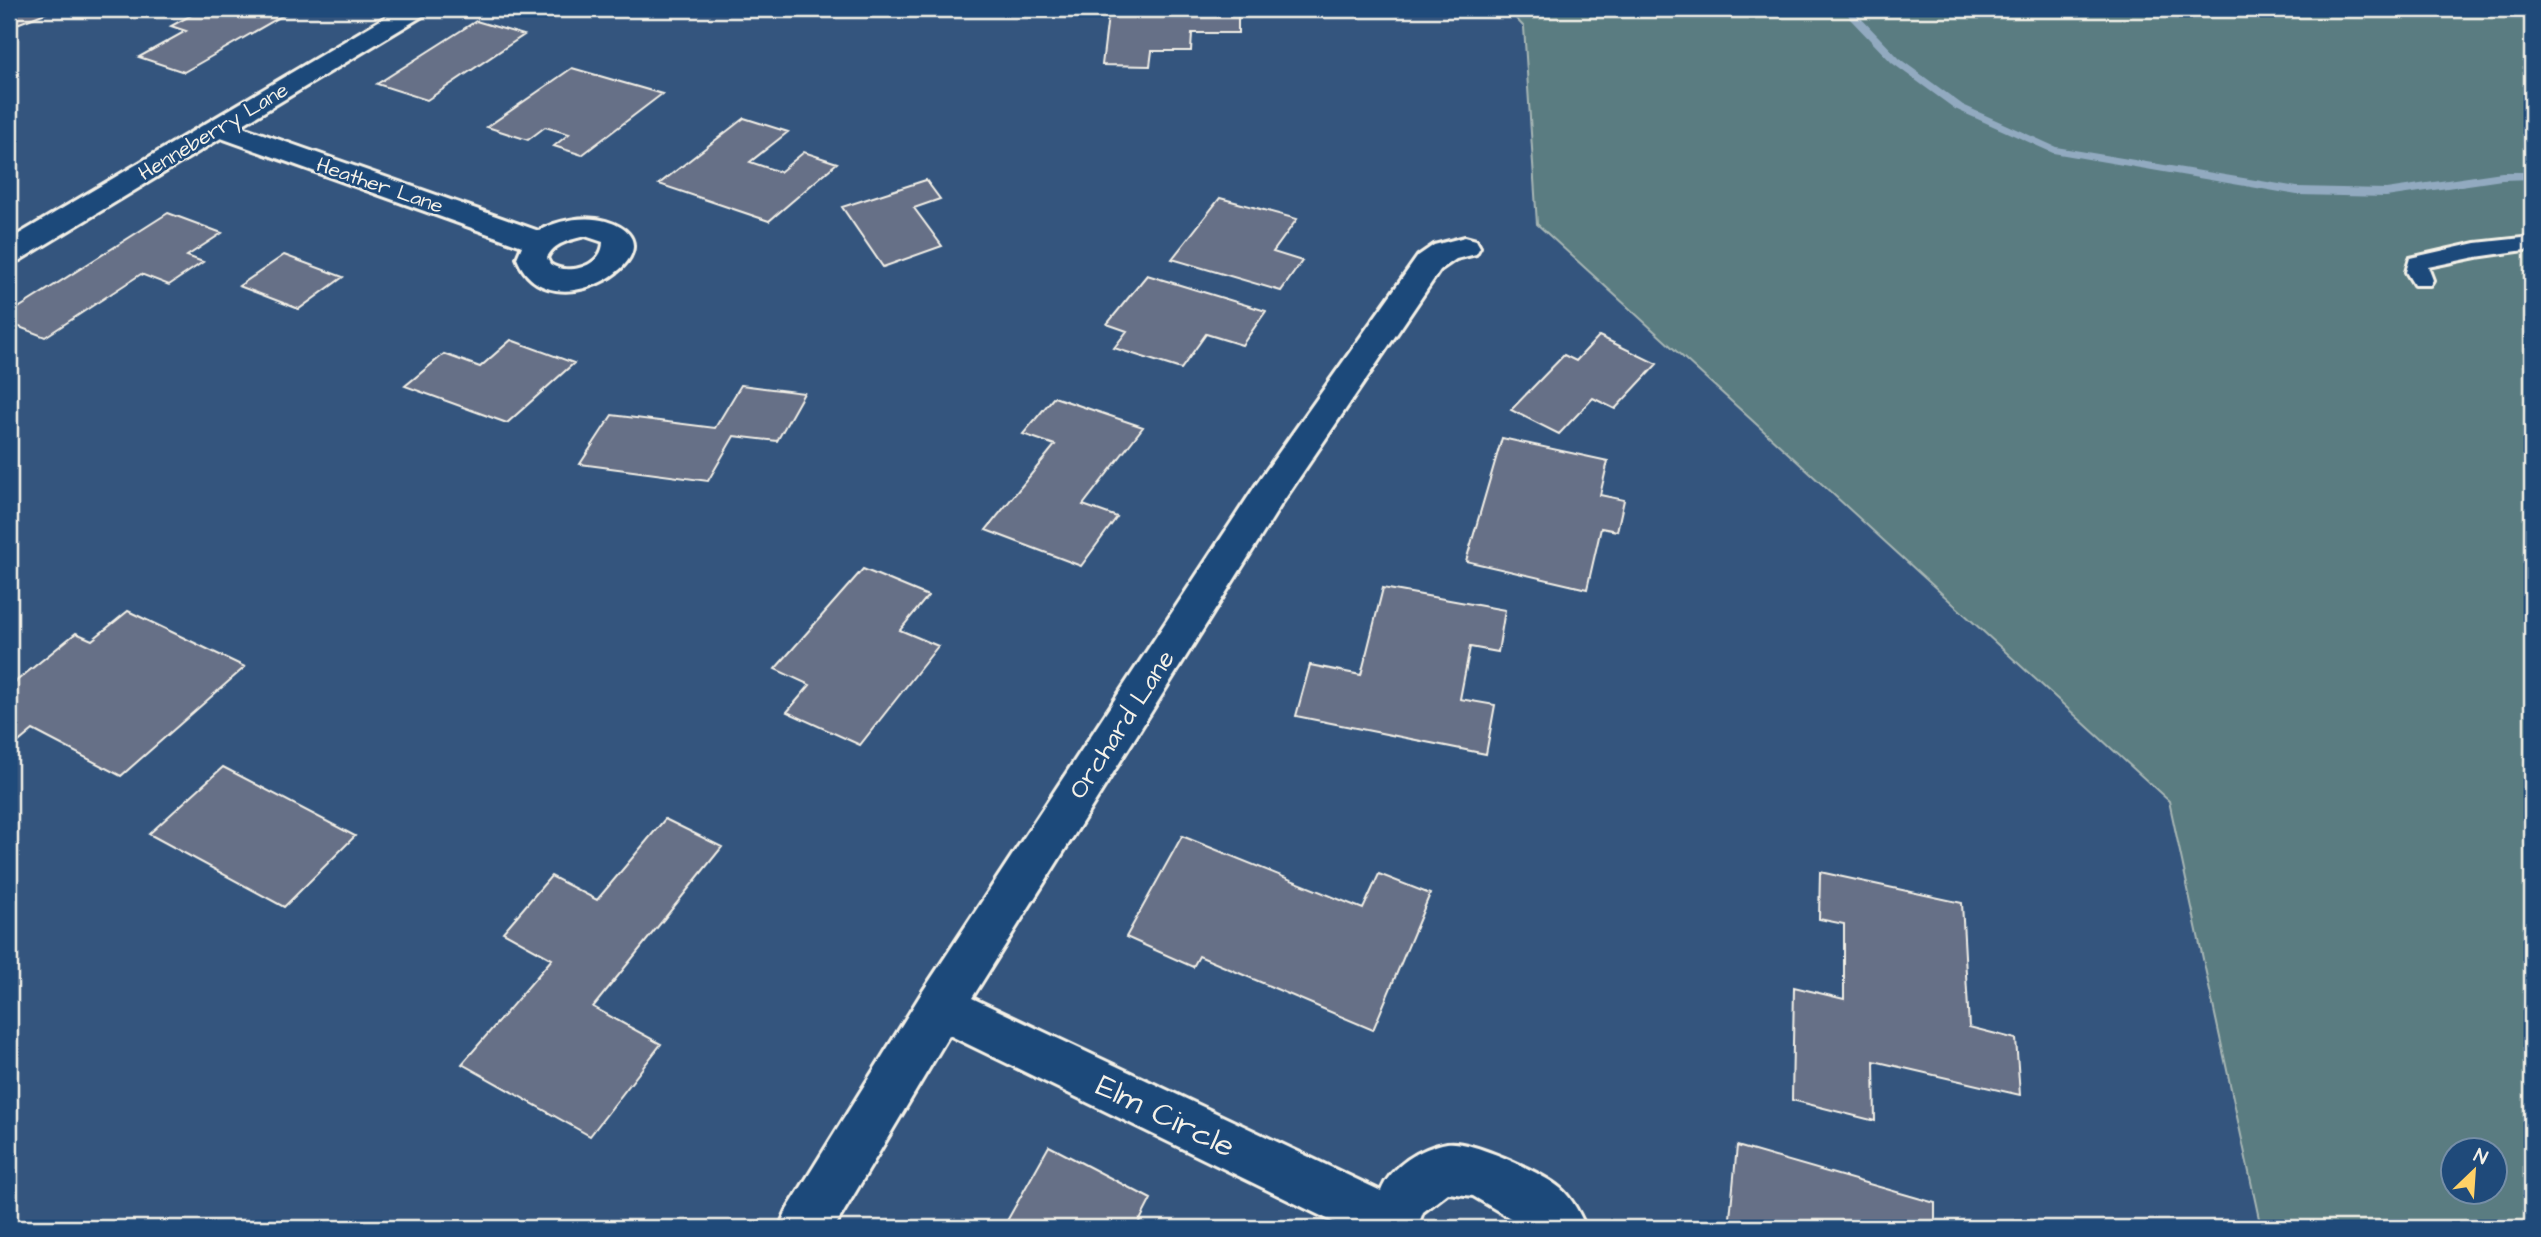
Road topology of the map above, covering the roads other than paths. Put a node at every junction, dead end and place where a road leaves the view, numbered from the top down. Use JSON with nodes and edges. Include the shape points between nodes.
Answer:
{"nodes":[{"id":1,"x":417,"y":9,"type":"edge"},
{"id":2,"x":218,"y":128,"type":"junction"},
{"id":3,"x":542,"y":243,"type":"dead end"},
{"id":4,"x":2532,"y":243,"type":"edge"},
{"id":5,"x":1465,"y":247,"type":"dead end"},
{"id":6,"x":9,"y":253,"type":"edge"},
{"id":7,"x":2422,"y":280,"type":"dead end"},
{"id":8,"x":940,"y":1007,"type":"junction"},
{"id":9,"x":1391,"y":1226,"type":"edge"},
{"id":10,"x":805,"y":1228,"type":"edge"},
{"id":11,"x":1560,"y":1228,"type":"edge"}],
"edges":[{"from":1,"to":2,"type":"street","name":"Henneberry Lane"},
{"from":2,"to":3,"type":"street","name":"Heather Lane"},
{"from":2,"to":6,"type":"street","name":"Henneberry Lane"},
{"from":4,"to":7,"type":"lane","via":[[2417,263]]},
{"from":5,"to":8,"type":"street","name":"Orchard Lane","via":[[1445,252],[1429,263],[1276,483]]},
{"from":8,"to":9,"type":"street","name":"Elm Circle"},
{"from":8,"to":10,"type":"street","name":"Orchard Lane"},
{"from":9,"to":11,"type":"street","name":"Elm Circle","via":[[1405,1194],[1427,1176],[1448,1168],[1479,1172],[1542,1206]]}]}
